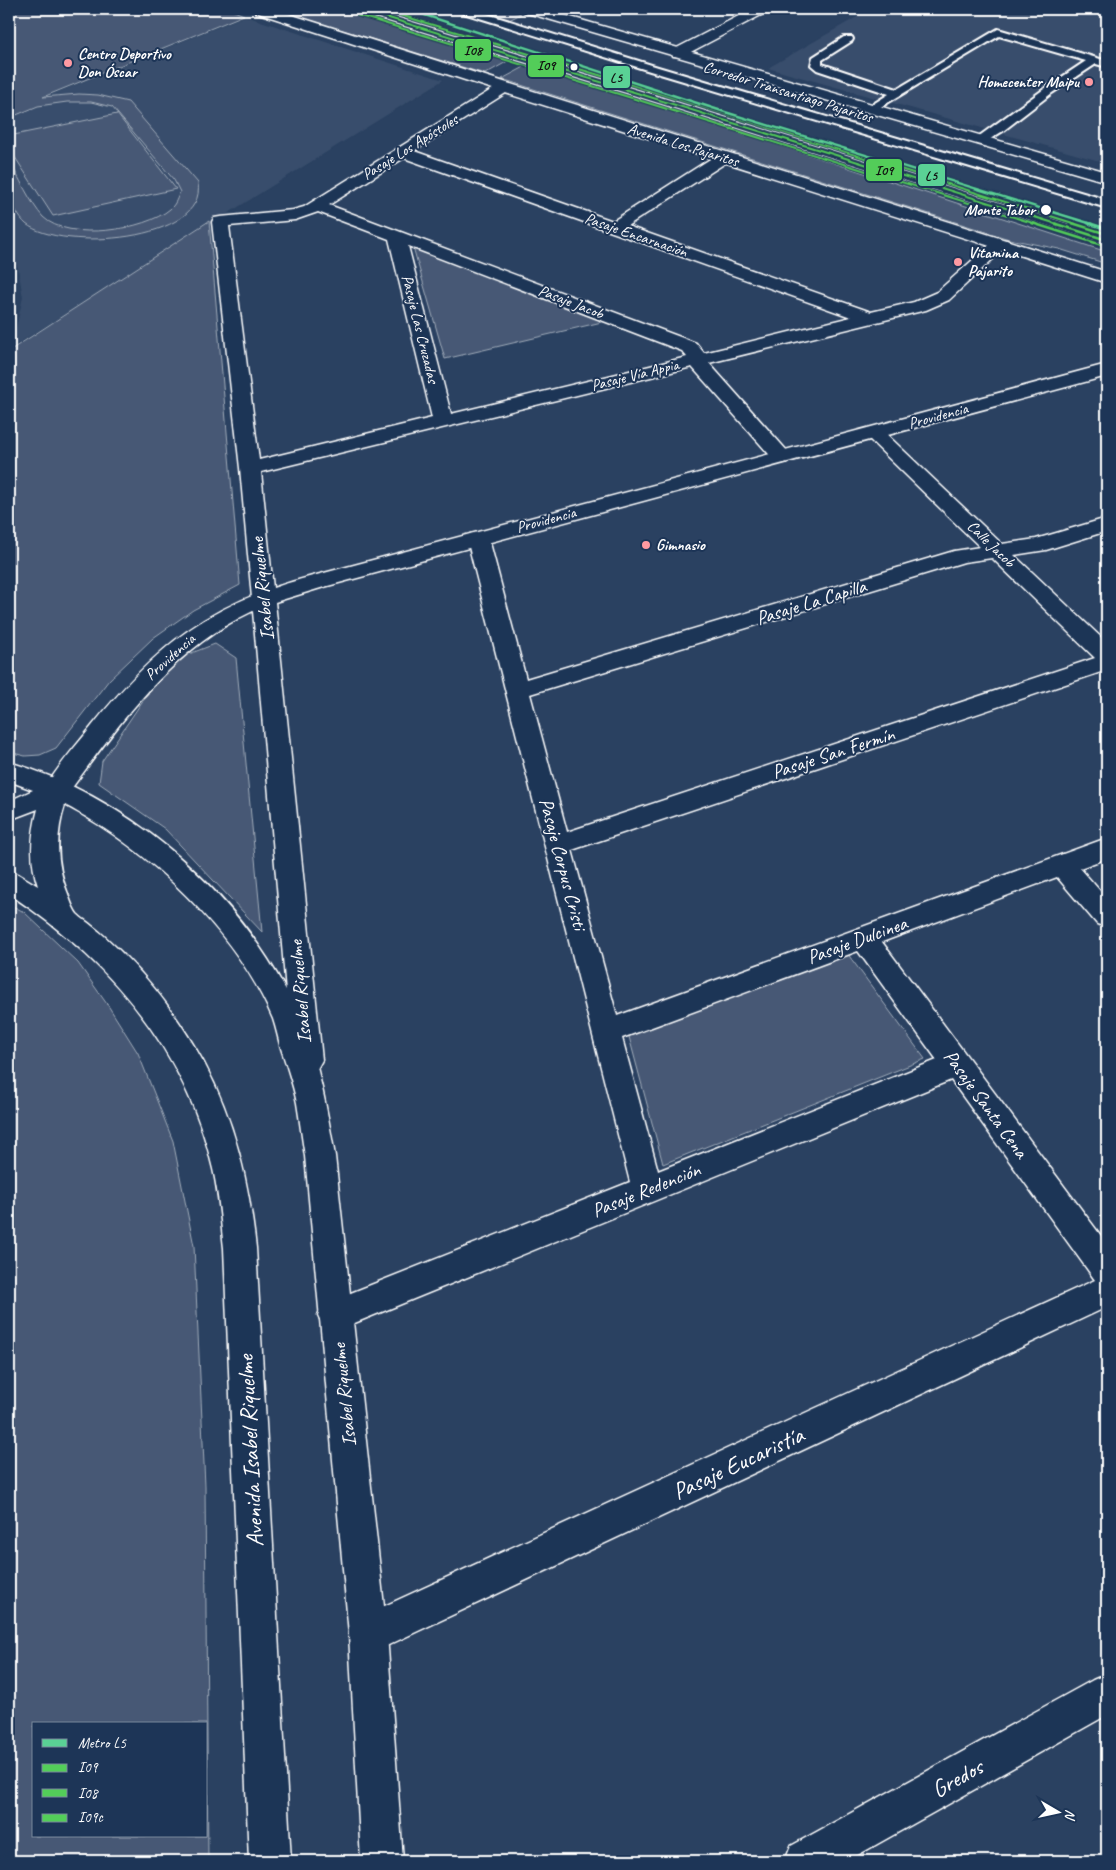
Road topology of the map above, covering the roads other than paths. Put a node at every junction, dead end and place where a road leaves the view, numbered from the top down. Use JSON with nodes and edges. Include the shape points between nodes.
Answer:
{"nodes":[{"id":1,"x":260,"y":9,"type":"edge"},
{"id":2,"x":359,"y":9,"type":"edge"},
{"id":3,"x":461,"y":9,"type":"edge"},
{"id":4,"x":529,"y":9,"type":"edge"},
{"id":5,"x":762,"y":9,"type":"edge"},
{"id":6,"x":848,"y":39,"type":"dead end"},
{"id":7,"x":678,"y":53,"type":"junction"},
{"id":8,"x":1095,"y":60,"type":"junction"},
{"id":9,"x":1107,"y":64,"type":"edge"},
{"id":10,"x":504,"y":88,"type":"junction"},
{"id":11,"x":898,"y":93,"type":"junction"},
{"id":12,"x":874,"y":108,"type":"junction"},
{"id":13,"x":982,"y":140,"type":"junction"},
{"id":14,"x":402,"y":152,"type":"junction"},
{"id":15,"x":724,"y":157,"type":"junction"},
{"id":16,"x":1107,"y":177,"type":"edge"},
{"id":17,"x":1107,"y":204,"type":"edge"},
{"id":18,"x":317,"y":206,"type":"junction"},
{"id":19,"x":614,"y":227,"type":"junction"},
{"id":20,"x":397,"y":236,"type":"junction"},
{"id":21,"x":1107,"y":240,"type":"edge"},
{"id":22,"x":1001,"y":244,"type":"junction"},
{"id":23,"x":1107,"y":278,"type":"edge"},
{"id":24,"x":870,"y":318,"type":"junction"},
{"id":25,"x":699,"y":359,"type":"junction"},
{"id":26,"x":1107,"y":370,"type":"edge"},
{"id":27,"x":443,"y":421,"type":"junction"},
{"id":28,"x":874,"y":433,"type":"junction"},
{"id":29,"x":782,"y":457,"type":"junction"},
{"id":30,"x":250,"y":468,"type":"junction"},
{"id":31,"x":1107,"y":524,"type":"edge"},
{"id":32,"x":478,"y":539,"type":"junction"},
{"id":33,"x":998,"y":551,"type":"junction"},
{"id":34,"x":262,"y":598,"type":"junction"},
{"id":35,"x":1107,"y":656,"type":"edge"},
{"id":36,"x":1107,"y":662,"type":"edge"},
{"id":37,"x":518,"y":690,"type":"junction"},
{"id":38,"x":9,"y":771,"type":"edge"},
{"id":39,"x":57,"y":790,"type":"junction"},
{"id":40,"x":9,"y":811,"type":"edge"},
{"id":41,"x":558,"y":844,"type":"junction"},
{"id":42,"x":1107,"y":848,"type":"edge"},
{"id":43,"x":1062,"y":865,"type":"junction"},
{"id":44,"x":9,"y":881,"type":"edge"},
{"id":45,"x":1107,"y":917,"type":"edge"},
{"id":46,"x":67,"y":921,"type":"junction"},
{"id":47,"x":864,"y":938,"type":"junction"},
{"id":48,"x":607,"y":1032,"type":"junction"},
{"id":49,"x":957,"y":1065,"type":"junction"},
{"id":50,"x":310,"y":1096,"type":"junction"},
{"id":51,"x":647,"y":1189,"type":"junction"},
{"id":52,"x":1107,"y":1270,"type":"edge"},
{"id":53,"x":1107,"y":1291,"type":"edge"},
{"id":54,"x":335,"y":1315,"type":"junction"},
{"id":55,"x":368,"y":1634,"type":"junction"},
{"id":56,"x":1107,"y":1694,"type":"edge"},
{"id":57,"x":270,"y":1861,"type":"edge"},
{"id":58,"x":382,"y":1861,"type":"edge"},
{"id":59,"x":806,"y":1861,"type":"edge"}],
"edges":[{"from":1,"to":10,"type":"street","name":"Avenida Los Pajaritos"},
{"from":2,"to":21,"type":"lane"},
{"from":3,"to":17,"type":"lane","name":"Corredor Transantiago Pajaritos"},
{"from":4,"to":7,"type":"street"},
{"from":5,"to":7,"type":"street"},
{"from":6,"to":11,"type":"lane","via":[[817,59],[816,64]]},
{"from":7,"to":12,"type":"street"},
{"from":8,"to":9,"type":"lane"},
{"from":8,"to":11,"type":"lane","via":[[998,32]]},
{"from":8,"to":13,"type":"lane"},
{"from":10,"to":14,"type":"street","name":"Pasaje Los Apóstoles"},
{"from":10,"to":15,"type":"street","name":"Avenida Los Pajaritos"},
{"from":11,"to":12,"type":"lane"},
{"from":12,"to":13,"type":"street"},
{"from":13,"to":16,"type":"street"},
{"from":14,"to":18,"type":"street","name":"Pasaje Los Apóstoles"},
{"from":14,"to":19,"type":"street","name":"Pasaje Encarnación"},
{"from":15,"to":19,"type":"street"},
{"from":15,"to":22,"type":"street","name":"Avenida Los Pajaritos"},
{"from":18,"to":20,"type":"street","name":"Pasaje Jacob"},
{"from":18,"to":30,"type":"street","name":"Isabel Riquelme","via":[[295,215],[220,222]]},
{"from":19,"to":24,"type":"street","name":"Pasaje Encarnación"},
{"from":20,"to":25,"type":"street","name":"Pasaje Jacob","via":[[680,343]]},
{"from":20,"to":27,"type":"street","name":"Pasaje Las Cruzadas"},
{"from":22,"to":23,"type":"street","name":"Avenida Los Pajaritos"},
{"from":22,"to":24,"type":"street","name":"Pasaje Vía Appia","via":[[937,300]]},
{"from":24,"to":25,"type":"street","name":"Pasaje Vía Appia"},
{"from":25,"to":27,"type":"street","name":"Pasaje Vía Appia"},
{"from":25,"to":29,"type":"street","name":"Pasaje Jacob","via":[[703,369]]},
{"from":26,"to":28,"type":"street","name":"Providencia"},
{"from":27,"to":30,"type":"street","name":"Pasaje Vía Appia"},
{"from":28,"to":29,"type":"street","name":"Providencia"},
{"from":28,"to":33,"type":"street","name":"Calle Jacob"},
{"from":29,"to":32,"type":"street","name":"Providencia"},
{"from":30,"to":34,"type":"street","name":"Isabel Riquelme"},
{"from":31,"to":33,"type":"street","name":"Pasaje La Capilla","via":[[1038,545]]},
{"from":32,"to":34,"type":"street","name":"Providencia"},
{"from":32,"to":37,"type":"street","name":"Pasaje Corpus Cristi"},
{"from":33,"to":35,"type":"street","name":"Calle Jacob"},
{"from":33,"to":37,"type":"street","name":"Pasaje La Capilla","via":[[962,556]]},
{"from":34,"to":39,"type":"street","name":"Providencia","via":[[202,629],[162,661],[104,726]]},
{"from":34,"to":50,"type":"street","name":"Isabel Riquelme"},
{"from":36,"to":41,"type":"street","name":"Pasaje San Fermín"},
{"from":37,"to":41,"type":"street","name":"Pasaje Corpus Cristi"},
{"from":38,"to":39,"type":"street"},
{"from":39,"to":40,"type":"street"},
{"from":39,"to":46,"type":"street","via":[[42,849],[50,885]]},
{"from":39,"to":50,"type":"street","via":[[150,848],[192,883],[214,908],[252,957],[287,1020]]},
{"from":41,"to":48,"type":"street","name":"Pasaje Corpus Cristi"},
{"from":42,"to":43,"type":"street","name":"Pasaje Dulcinea"},
{"from":43,"to":45,"type":"street"},
{"from":43,"to":47,"type":"street","name":"Pasaje Dulcinea"},
{"from":44,"to":46,"type":"street","name":"Avenida Isabel Riquelme"},
{"from":46,"to":57,"type":"street","name":"Avenida Isabel Riquelme","via":[[129,976],[158,1014],[200,1083],[226,1158],[240,1248]]},
{"from":47,"to":48,"type":"street","name":"Pasaje Dulcinea"},
{"from":47,"to":49,"type":"street","name":"Pasaje Santa Cena"},
{"from":48,"to":51,"type":"street","name":"Pasaje Corpus Cristi"},
{"from":49,"to":51,"type":"street","name":"Pasaje Redención"},
{"from":49,"to":52,"type":"street","name":"Pasaje Santa Cena"},
{"from":50,"to":54,"type":"street","name":"Isabel Riquelme","via":[[320,1156]]},
{"from":51,"to":54,"type":"street","name":"Pasaje Redención"},
{"from":53,"to":55,"type":"street","name":"Pasaje Eucaristía"},
{"from":54,"to":55,"type":"street","name":"Isabel Riquelme"},
{"from":55,"to":58,"type":"street","name":"Isabel Riquelme"},
{"from":56,"to":59,"type":"street","name":"Gredos"}]}
